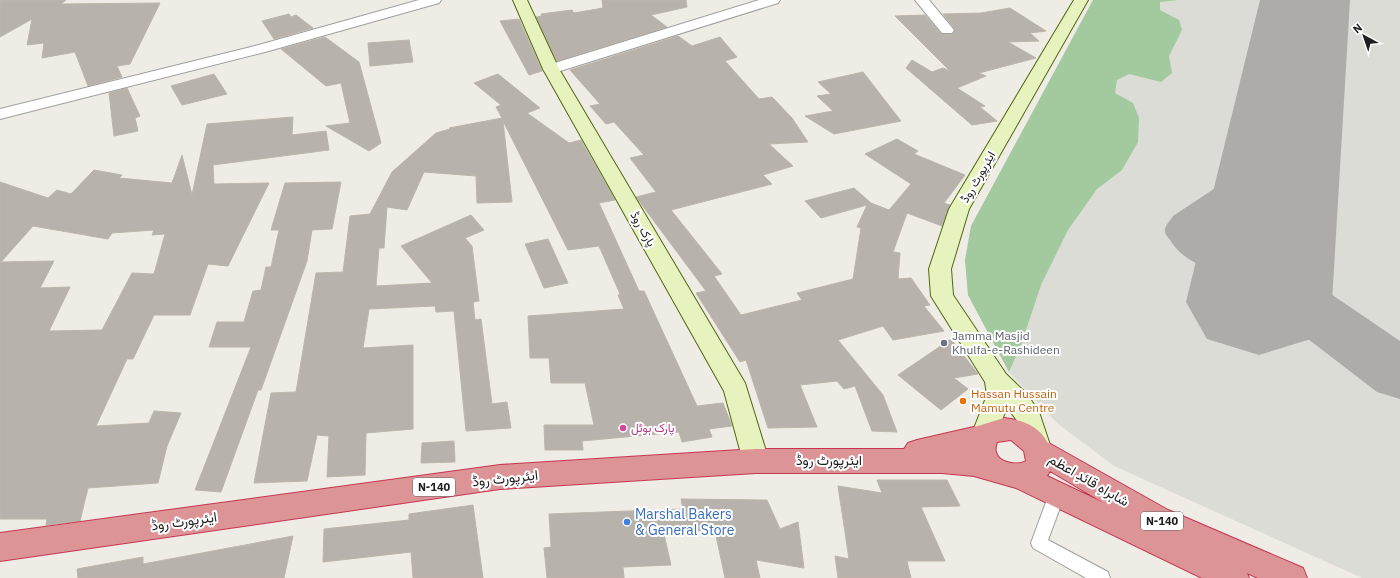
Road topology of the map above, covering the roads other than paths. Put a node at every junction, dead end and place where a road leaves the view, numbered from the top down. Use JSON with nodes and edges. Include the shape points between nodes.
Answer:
{"nodes":[{"id":1,"x":434,"y":0,"type":"edge"},
{"id":2,"x":520,"y":0,"type":"edge"},
{"id":3,"x":773,"y":0,"type":"edge"},
{"id":4,"x":922,"y":0,"type":"edge"},
{"id":5,"x":1081,"y":0,"type":"edge"},
{"id":6,"x":947,"y":30,"type":"dead end"},
{"id":7,"x":551,"y":68,"type":"junction"},
{"id":8,"x":0,"y":114,"type":"edge"},
{"id":9,"x":997,"y":381,"type":"junction"},
{"id":10,"x":984,"y":436,"type":"junction"},
{"id":11,"x":1039,"y":450,"type":"junction"},
{"id":12,"x":871,"y":460,"type":"junction"},
{"id":13,"x":756,"y":461,"type":"junction"},
{"id":14,"x":1009,"y":474,"type":"junction"},
{"id":15,"x":1057,"y":494,"type":"junction"},
{"id":16,"x":0,"y":547,"type":"edge"},
{"id":17,"x":1102,"y":578,"type":"edge"},
{"id":18,"x":1234,"y":578,"type":"edge"},
{"id":19,"x":1292,"y":578,"type":"edge"}],
"edges":[{"from":1,"to":8,"type":"street","via":[[260,49]]},
{"from":2,"to":7,"type":"street","name":"پارک روڈ"},
{"from":3,"to":7,"type":"street"},
{"from":4,"to":6,"type":"street"},
{"from":5,"to":9,"type":"street","name":"ایئرپورٹ روڈ","via":[[959,209],[940,269],[942,296]]},
{"from":7,"to":13,"type":"street","name":"پارک روڈ","via":[[736,390]]},
{"from":9,"to":10,"type":"street","via":[[999,395]]},
{"from":9,"to":11,"type":"street","name":"ایئرپورٹ روڈ","via":[[1018,401],[1030,419]]},
{"from":10,"to":11,"type":"highway","number":"N-140","via":[[1001,428],[1013,430],[1024,434]]},
{"from":10,"to":12,"type":"highway","name":"ایئرپورٹ روڈ","number":"N-140"},
{"from":10,"to":14,"type":"highway","number":"N-140","via":[[981,444],[982,454],[988,463]]},
{"from":11,"to":14,"type":"highway","via":[[1041,460],[1038,469],[1031,475]]},
{"from":11,"to":19,"type":"highway","name":"شاہراہِ قائدِ اعظم","number":"N-140","via":[[1158,519]]},
{"from":12,"to":13,"type":"highway","name":"ایئرپورٹ روڈ","number":"N-140"},
{"from":12,"to":14,"type":"highway","name":"ایئرپورٹ روڈ","number":"N-140","via":[[974,464]]},
{"from":13,"to":16,"type":"highway","name":"ایئرپورٹ روڈ","number":"N-140","via":[[500,477]]},
{"from":14,"to":15,"type":"highway","name":"شاہراہِ قائدِ اعظم","number":"N-140"},
{"from":15,"to":17,"type":"lane","via":[[1038,543]]},
{"from":15,"to":18,"type":"highway","name":"شاہراہِ قائدِ اعظم","number":"N-140"}]}
